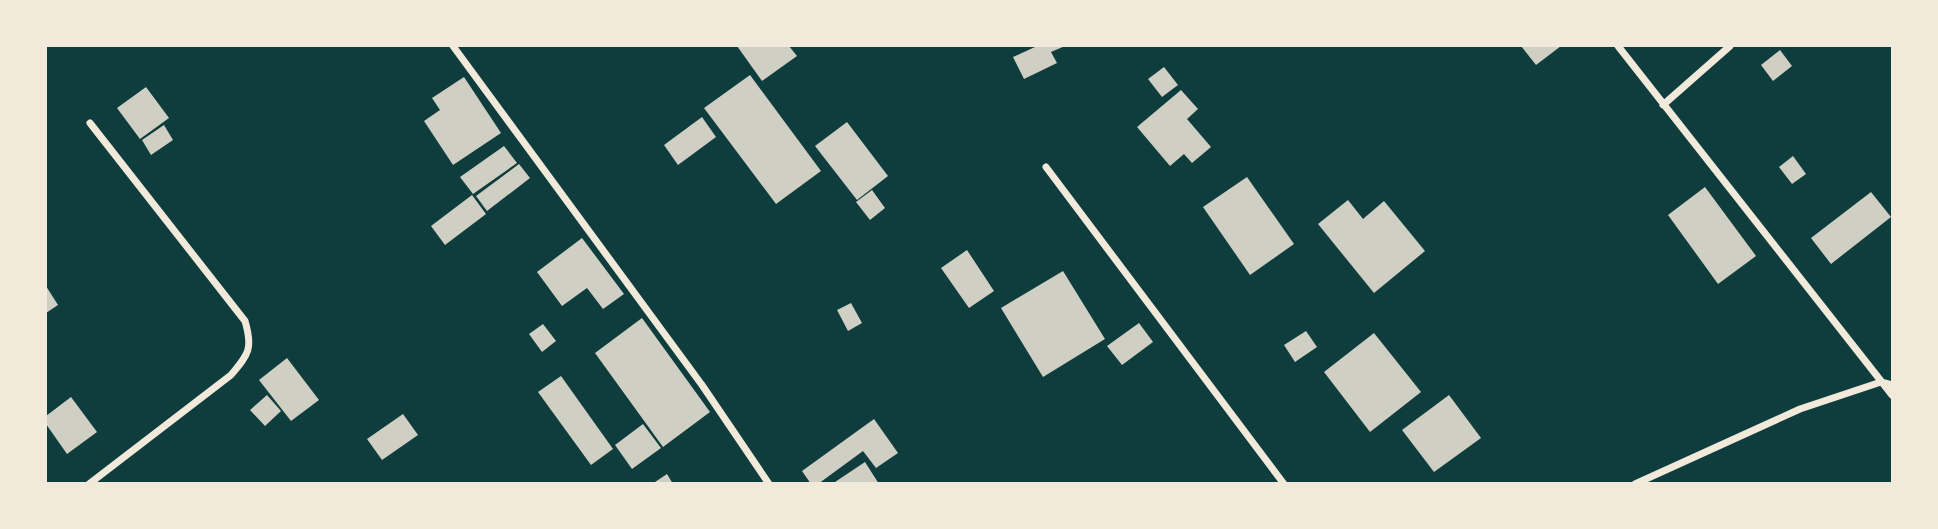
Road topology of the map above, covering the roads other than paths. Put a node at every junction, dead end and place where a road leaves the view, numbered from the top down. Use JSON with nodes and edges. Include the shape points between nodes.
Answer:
{"nodes":[{"id":1,"x":453,"y":46,"type":"edge"},
{"id":2,"x":1618,"y":46,"type":"edge"},
{"id":3,"x":1730,"y":46,"type":"edge"},
{"id":4,"x":1663,"y":104,"type":"junction"},
{"id":5,"x":90,"y":123,"type":"dead end"},
{"id":6,"x":1046,"y":167,"type":"dead end"},
{"id":7,"x":1881,"y":382,"type":"junction"},
{"id":8,"x":1892,"y":384,"type":"edge"},
{"id":9,"x":1892,"y":395,"type":"edge"},
{"id":10,"x":89,"y":484,"type":"edge"},
{"id":11,"x":769,"y":484,"type":"edge"},
{"id":12,"x":1284,"y":484,"type":"edge"},
{"id":13,"x":1635,"y":484,"type":"edge"}],
"edges":[{"from":1,"to":11,"type":"street","via":[[702,385]]},
{"from":2,"to":4,"type":"street"},
{"from":3,"to":4,"type":"street"},
{"from":4,"to":7,"type":"street"},
{"from":5,"to":10,"type":"street","via":[[245,321],[250,345],[230,375]]},
{"from":6,"to":12,"type":"street"},
{"from":7,"to":8,"type":"street"},
{"from":7,"to":9,"type":"street"},
{"from":7,"to":13,"type":"street","via":[[1800,410]]}]}
